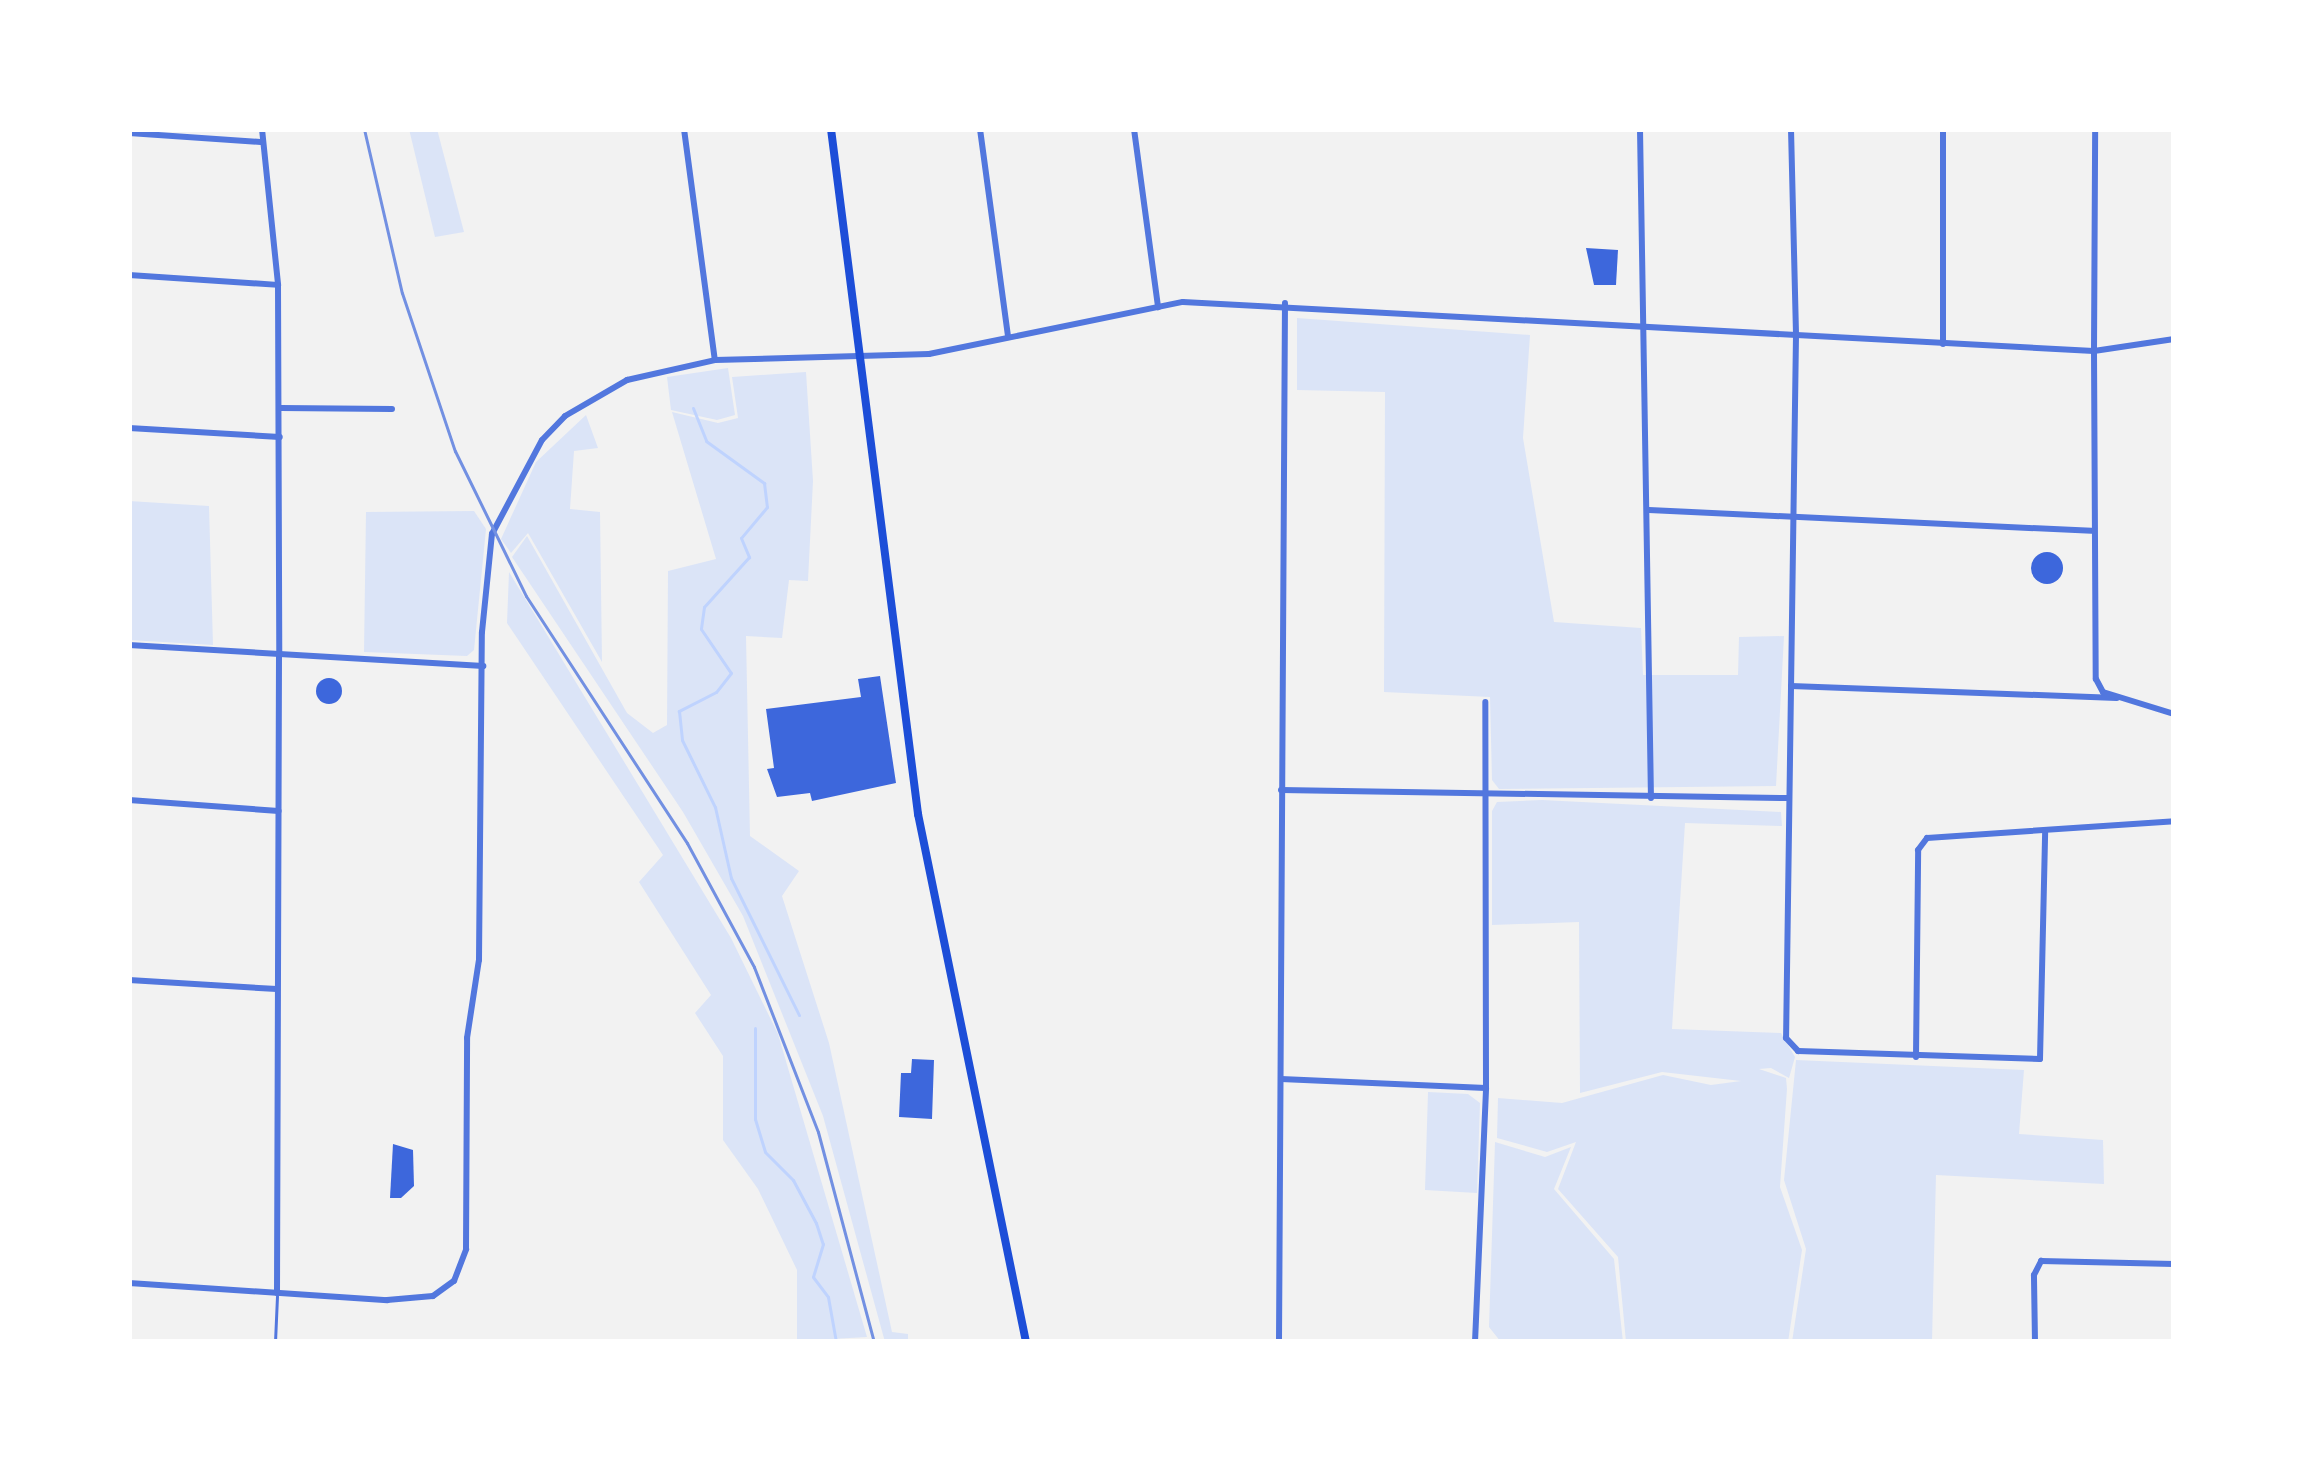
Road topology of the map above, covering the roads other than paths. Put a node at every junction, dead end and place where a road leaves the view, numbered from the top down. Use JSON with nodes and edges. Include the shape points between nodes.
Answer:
{"nodes":[{"id":1,"x":262,"y":129,"type":"edge"},
{"id":2,"x":684,"y":129,"type":"edge"},
{"id":3,"x":831,"y":129,"type":"edge"},
{"id":4,"x":980,"y":129,"type":"edge"},
{"id":5,"x":1135,"y":129,"type":"edge"},
{"id":6,"x":1640,"y":129,"type":"edge"},
{"id":7,"x":1790,"y":129,"type":"edge"},
{"id":8,"x":1943,"y":129,"type":"edge"},
{"id":9,"x":2095,"y":129,"type":"edge"},
{"id":10,"x":129,"y":133,"type":"edge"},
{"id":11,"x":262,"y":142,"type":"junction"},
{"id":12,"x":129,"y":275,"type":"edge"},
{"id":13,"x":278,"y":285,"type":"junction"},
{"id":14,"x":1285,"y":303,"type":"junction"},
{"id":15,"x":1158,"y":307,"type":"junction"},
{"id":16,"x":1640,"y":326,"type":"junction"},
{"id":17,"x":1796,"y":335,"type":"junction"},
{"id":18,"x":1008,"y":337,"type":"junction"},
{"id":19,"x":2174,"y":339,"type":"edge"},
{"id":20,"x":1942,"y":344,"type":"junction"},
{"id":21,"x":2094,"y":351,"type":"junction"},
{"id":22,"x":715,"y":361,"type":"junction"},
{"id":23,"x":865,"y":361,"type":"junction"},
{"id":24,"x":281,"y":409,"type":"junction"},
{"id":25,"x":392,"y":409,"type":"dead end"},
{"id":26,"x":129,"y":428,"type":"edge"},
{"id":27,"x":280,"y":437,"type":"junction"},
{"id":28,"x":1649,"y":510,"type":"junction"},
{"id":29,"x":1792,"y":516,"type":"junction"},
{"id":30,"x":2092,"y":532,"type":"junction"},
{"id":31,"x":129,"y":645,"type":"edge"},
{"id":32,"x":279,"y":655,"type":"junction"},
{"id":33,"x":483,"y":667,"type":"junction"},
{"id":34,"x":1791,"y":686,"type":"junction"},
{"id":35,"x":2118,"y":698,"type":"junction"},
{"id":36,"x":1485,"y":702,"type":"dead end"},
{"id":37,"x":2174,"y":715,"type":"edge"},
{"id":38,"x":1282,"y":790,"type":"junction"},
{"id":39,"x":1484,"y":795,"type":"junction"},
{"id":40,"x":1651,"y":798,"type":"junction"},
{"id":41,"x":1787,"y":798,"type":"junction"},
{"id":42,"x":129,"y":800,"type":"edge"},
{"id":43,"x":279,"y":811,"type":"junction"},
{"id":44,"x":2174,"y":820,"type":"edge"},
{"id":45,"x":2044,"y":833,"type":"junction"},
{"id":46,"x":129,"y":980,"type":"edge"},
{"id":47,"x":277,"y":989,"type":"junction"},
{"id":48,"x":1916,"y":1058,"type":"junction"},
{"id":49,"x":1281,"y":1079,"type":"junction"},
{"id":50,"x":1486,"y":1088,"type":"junction"},
{"id":51,"x":2174,"y":1264,"type":"edge"},
{"id":52,"x":129,"y":1283,"type":"edge"},
{"id":53,"x":277,"y":1293,"type":"junction"},
{"id":54,"x":274,"y":1342,"type":"edge"},
{"id":55,"x":1026,"y":1342,"type":"edge"},
{"id":56,"x":1279,"y":1342,"type":"edge"},
{"id":57,"x":1475,"y":1342,"type":"edge"},
{"id":58,"x":2035,"y":1342,"type":"edge"}],
"edges":[{"from":1,"to":11,"type":"street"},
{"from":2,"to":22,"type":"street"},
{"from":3,"to":23,"type":"main road"},
{"from":4,"to":18,"type":"street"},
{"from":5,"to":15,"type":"street"},
{"from":6,"to":16,"type":"street"},
{"from":7,"to":17,"type":"street"},
{"from":8,"to":20,"type":"street"},
{"from":9,"to":21,"type":"street"},
{"from":10,"to":11,"type":"street"},
{"from":11,"to":13,"type":"street"},
{"from":12,"to":13,"type":"street"},
{"from":13,"to":24,"type":"street"},
{"from":14,"to":15,"type":"street"},
{"from":14,"to":16,"type":"street"},
{"from":14,"to":38,"type":"street"},
{"from":15,"to":18,"type":"street"},
{"from":16,"to":17,"type":"street"},
{"from":16,"to":28,"type":"street","via":[[1649,341]]},
{"from":17,"to":20,"type":"street"},
{"from":17,"to":29,"type":"street"},
{"from":18,"to":23,"type":"street"},
{"from":19,"to":21,"type":"street"},
{"from":20,"to":21,"type":"street"},
{"from":21,"to":30,"type":"street"},
{"from":22,"to":23,"type":"street"},
{"from":22,"to":33,"type":"street","via":[[627,380],[542,440],[492,534]]},
{"from":23,"to":55,"type":"main road","via":[[924,852]]},
{"from":24,"to":25,"type":"street"},
{"from":24,"to":27,"type":"street"},
{"from":26,"to":27,"type":"street"},
{"from":27,"to":32,"type":"street"},
{"from":28,"to":29,"type":"street"},
{"from":28,"to":40,"type":"street"},
{"from":29,"to":30,"type":"street"},
{"from":29,"to":34,"type":"street"},
{"from":30,"to":35,"type":"street","via":[[2092,657],[2103,692]]},
{"from":31,"to":32,"type":"street"},
{"from":32,"to":33,"type":"street"},
{"from":32,"to":43,"type":"street"},
{"from":33,"to":53,"type":"street","via":[[466,1249],[454,1281],[433,1296]]},
{"from":34,"to":35,"type":"street"},
{"from":34,"to":41,"type":"street"},
{"from":35,"to":37,"type":"street"},
{"from":36,"to":39,"type":"street"},
{"from":38,"to":39,"type":"street"},
{"from":38,"to":49,"type":"street"},
{"from":39,"to":40,"type":"street"},
{"from":39,"to":50,"type":"street"},
{"from":40,"to":41,"type":"street"},
{"from":41,"to":48,"type":"street","via":[[1786,1038],[1798,1051]]},
{"from":42,"to":43,"type":"street"},
{"from":43,"to":47,"type":"street"},
{"from":44,"to":45,"type":"street"},
{"from":45,"to":48,"type":"street","via":[[1928,838],[1918,850]]},
{"from":45,"to":48,"type":"street","via":[[2040,1059]]},
{"from":46,"to":47,"type":"street"},
{"from":47,"to":53,"type":"street"},
{"from":49,"to":50,"type":"street"},
{"from":49,"to":56,"type":"street"},
{"from":50,"to":57,"type":"street"},
{"from":51,"to":58,"type":"street","via":[[2042,1261],[2033,1275]]},
{"from":52,"to":53,"type":"street"},
{"from":53,"to":54,"type":"lane"}]}
